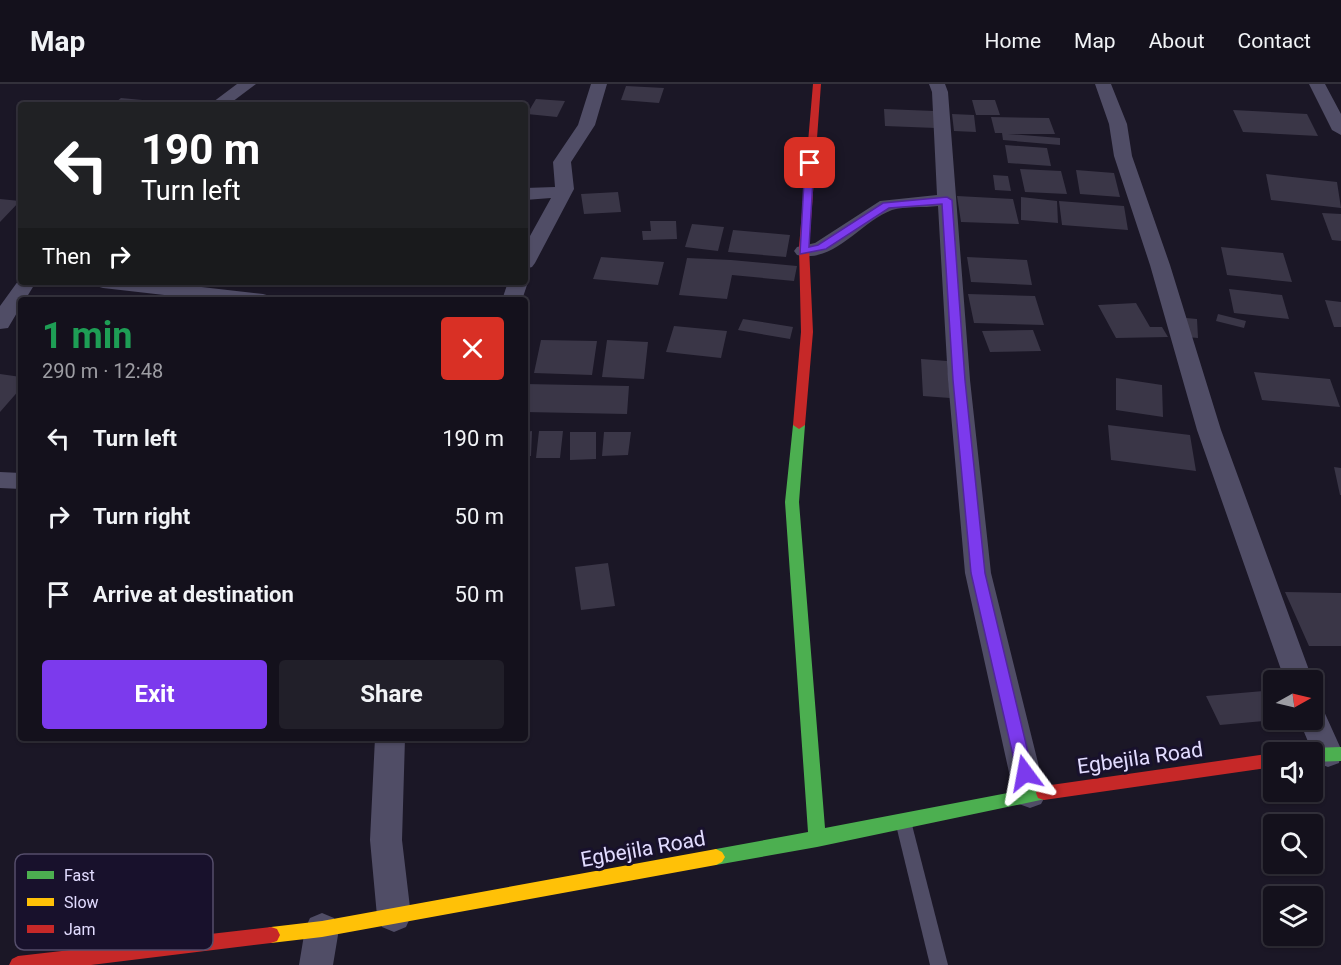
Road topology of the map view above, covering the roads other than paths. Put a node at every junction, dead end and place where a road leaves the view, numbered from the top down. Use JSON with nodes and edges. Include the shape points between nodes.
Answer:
{"nodes":[{"id":1,"x":248,"y":84,"type":"edge"},
{"id":2,"x":599,"y":84,"type":"edge"},
{"id":3,"x":817,"y":84,"type":"edge"},
{"id":4,"x":937,"y":84,"type":"edge"},
{"id":5,"x":1102,"y":84,"type":"edge"},
{"id":6,"x":1317,"y":84,"type":"edge"},
{"id":7,"x":221,"y":102,"type":"edge"},
{"id":8,"x":1341,"y":130,"type":"edge"},
{"id":9,"x":563,"y":192,"type":"junction"},
{"id":10,"x":528,"y":194,"type":"edge"},
{"id":11,"x":947,"y":200,"type":"junction"},
{"id":12,"x":530,"y":240,"type":"edge"},
{"id":13,"x":804,"y":251,"type":"junction"},
{"id":14,"x":24,"y":285,"type":"edge"},
{"id":15,"x":130,"y":285,"type":"edge"},
{"id":16,"x":236,"y":297,"type":"edge"},
{"id":17,"x":0,"y":323,"type":"edge"},
{"id":18,"x":0,"y":480,"type":"edge"},
{"id":19,"x":18,"y":481,"type":"edge"},
{"id":20,"x":1295,"y":670,"type":"edge"},
{"id":21,"x":1318,"y":730,"type":"edge"},
{"id":22,"x":390,"y":741,"type":"edge"},
{"id":23,"x":1327,"y":754,"type":"edge"},
{"id":24,"x":1263,"y":762,"type":"edge"},
{"id":25,"x":1030,"y":795,"type":"junction"},
{"id":26,"x":903,"y":821,"type":"junction"},
{"id":27,"x":817,"y":839,"type":"junction"},
{"id":28,"x":394,"y":916,"type":"junction"},
{"id":29,"x":322,"y":929,"type":"junction"},
{"id":30,"x":213,"y":942,"type":"edge"},
{"id":31,"x":145,"y":950,"type":"edge"},
{"id":32,"x":18,"y":965,"type":"edge"},
{"id":33,"x":316,"y":965,"type":"edge"},
{"id":34,"x":939,"y":965,"type":"edge"}],
"edges":[{"from":1,"to":7,"type":"street"},
{"from":2,"to":9,"type":"street","via":[[585,130],[563,155],[559,173]]},
{"from":3,"to":13,"type":"street"},
{"from":4,"to":11,"type":"street"},
{"from":5,"to":20,"type":"street","via":[[1118,124],[1123,156],[1209,430]]},
{"from":6,"to":8,"type":"street"},
{"from":9,"to":10,"type":"street"},
{"from":9,"to":12,"type":"street","via":[[554,214]]},
{"from":11,"to":13,"type":"street","via":[[887,205],[822,247]]},
{"from":11,"to":25,"type":"street","via":[[978,573]]},
{"from":13,"to":27,"type":"street","via":[[807,332],[792,502]]},
{"from":14,"to":17,"type":"street"},
{"from":15,"to":16,"type":"street"},
{"from":18,"to":19,"type":"street"},
{"from":21,"to":23,"type":"street"},
{"from":22,"to":28,"type":"street","via":[[386,840]]},
{"from":24,"to":25,"type":"street","name":"Egbejila Road"},
{"from":25,"to":26,"type":"street","name":"Egbejila Road"},
{"from":26,"to":27,"type":"street","name":"Egbejila Road"},
{"from":26,"to":34,"type":"lane"},
{"from":27,"to":28,"type":"street","name":"Egbejila Road"},
{"from":28,"to":29,"type":"street","name":"Egbejila Road"},
{"from":29,"to":30,"type":"street","name":"Egbejila Road"},
{"from":29,"to":33,"type":"street"},
{"from":31,"to":32,"type":"street","name":"Egbejila Road"}]}
